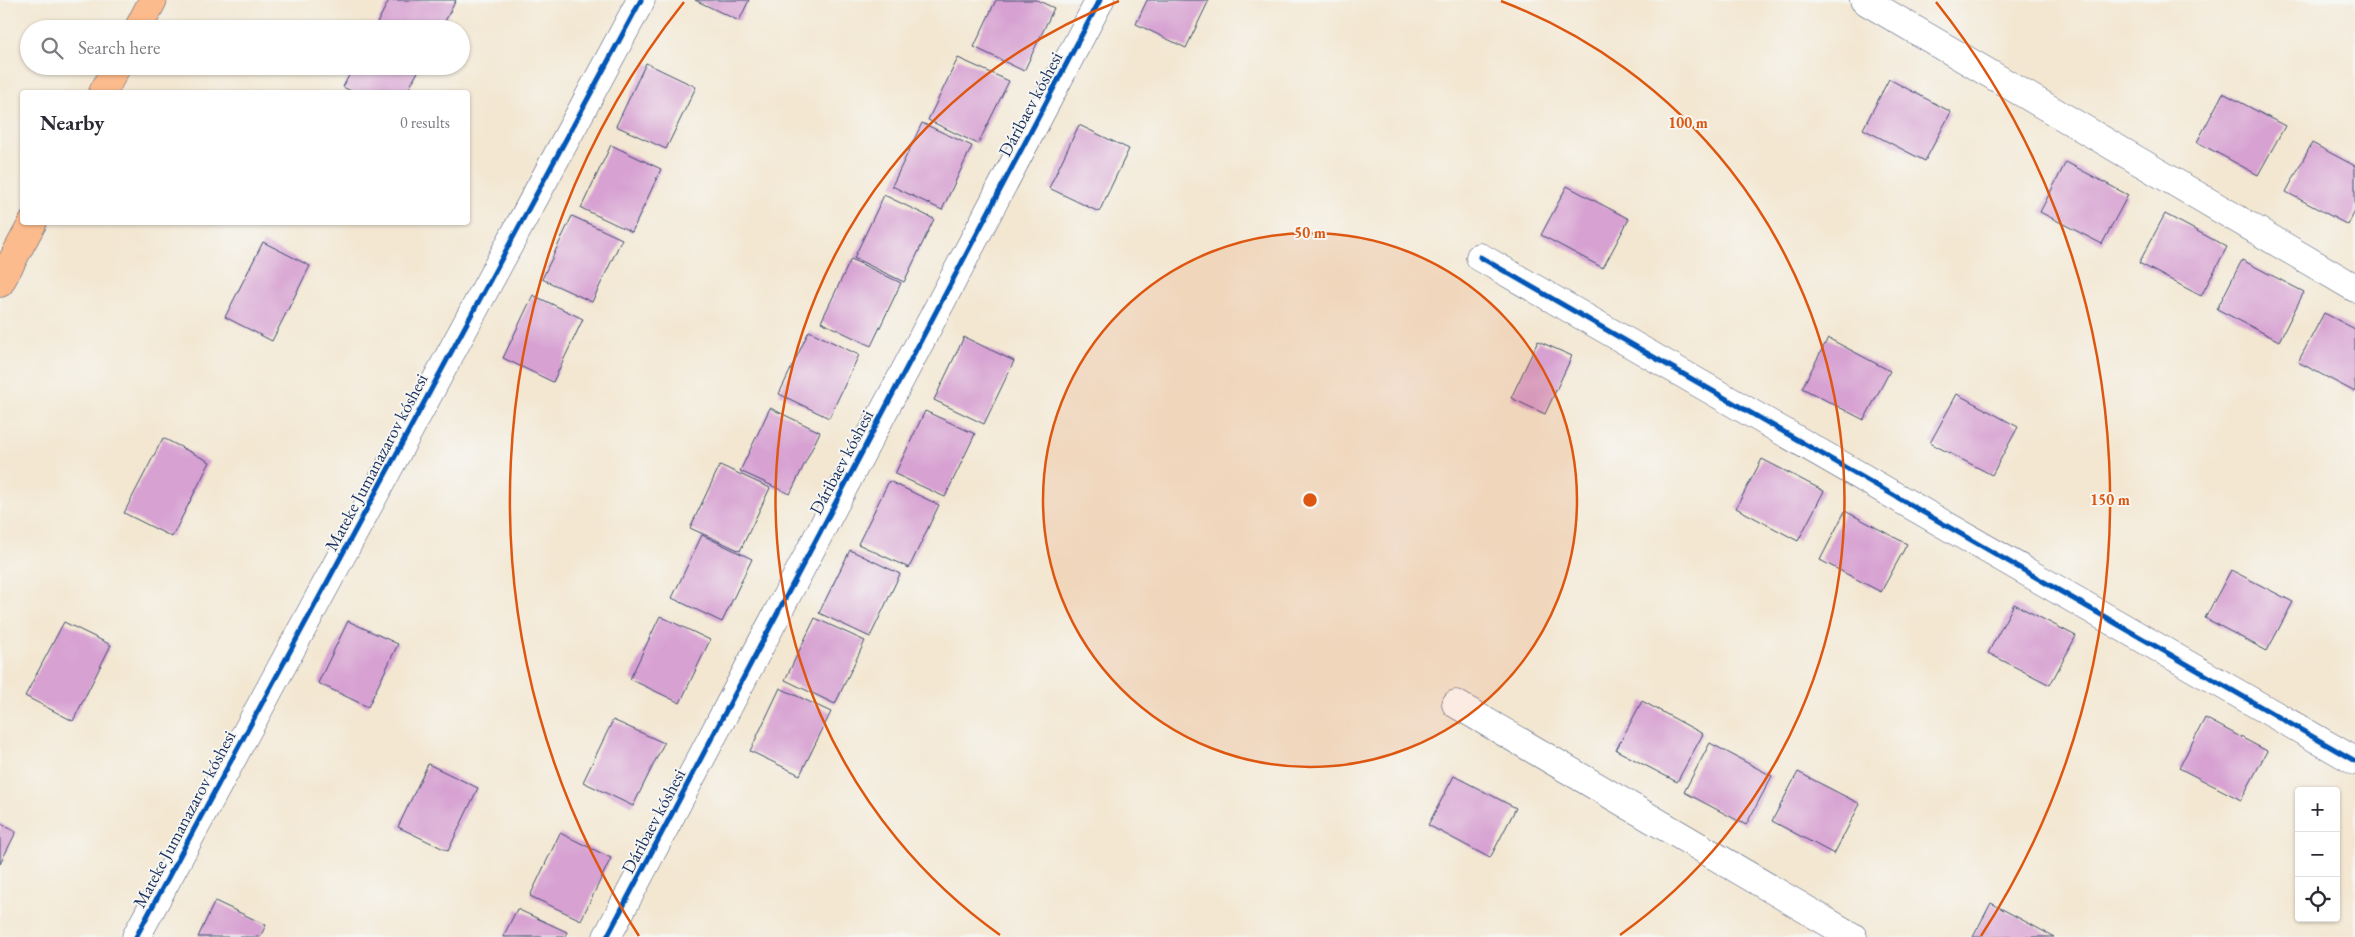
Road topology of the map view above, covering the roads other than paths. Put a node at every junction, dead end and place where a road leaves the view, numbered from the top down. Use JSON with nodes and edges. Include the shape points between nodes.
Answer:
{"nodes":[{"id":1,"x":153,"y":0,"type":"edge"},
{"id":2,"x":640,"y":0,"type":"edge"},
{"id":3,"x":1100,"y":0,"type":"edge"},
{"id":4,"x":1864,"y":0,"type":"edge"},
{"id":5,"x":143,"y":20,"type":"edge"},
{"id":6,"x":112,"y":75,"type":"edge"},
{"id":7,"x":104,"y":90,"type":"edge"},
{"id":8,"x":31,"y":225,"type":"edge"},
{"id":9,"x":1480,"y":257,"type":"dead end"},
{"id":10,"x":0,"y":283,"type":"edge"},
{"id":11,"x":2355,"y":288,"type":"edge"},
{"id":12,"x":1456,"y":704,"type":"dead end"},
{"id":13,"x":2355,"y":761,"type":"edge"},
{"id":14,"x":136,"y":937,"type":"edge"},
{"id":15,"x":607,"y":937,"type":"edge"},
{"id":16,"x":1853,"y":937,"type":"edge"}],
"edges":[{"from":1,"to":5,"type":"main road"},
{"from":2,"to":14,"type":"street","name":"Mateke Jumanazarov kóshesi"},
{"from":3,"to":15,"type":"street","name":"Dáribaev kóshesi"},
{"from":4,"to":11,"type":"street"},
{"from":6,"to":7,"type":"main road"},
{"from":8,"to":10,"type":"main road"},
{"from":9,"to":13,"type":"street"},
{"from":12,"to":16,"type":"street"}]}
